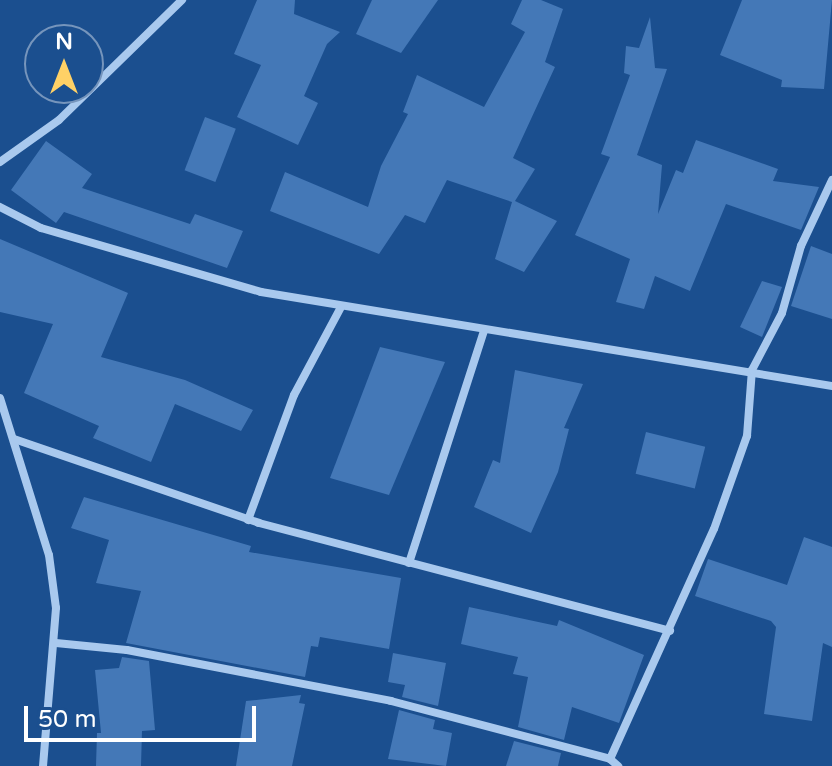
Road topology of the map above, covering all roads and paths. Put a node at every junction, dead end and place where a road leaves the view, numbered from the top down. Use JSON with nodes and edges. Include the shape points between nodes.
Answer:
{"nodes":[{"id":1,"x":182,"y":0,"type":"edge"},
{"id":2,"x":0,"y":162,"type":"edge"},
{"id":3,"x":832,"y":180,"type":"edge"},
{"id":4,"x":0,"y":207,"type":"edge"},
{"id":5,"x":341,"y":307,"type":"junction"},
{"id":6,"x":484,"y":331,"type":"junction"},
{"id":7,"x":752,"y":370,"type":"junction"},
{"id":8,"x":832,"y":386,"type":"edge"},
{"id":9,"x":0,"y":398,"type":"edge"},
{"id":10,"x":14,"y":439,"type":"junction"},
{"id":11,"x":248,"y":520,"type":"junction"},
{"id":12,"x":409,"y":563,"type":"junction"},
{"id":13,"x":670,"y":631,"type":"junction"},
{"id":14,"x":56,"y":643,"type":"junction"},
{"id":15,"x":610,"y":759,"type":"junction"},
{"id":16,"x":43,"y":766,"type":"edge"},
{"id":17,"x":618,"y":766,"type":"edge"}],
"edges":[{"from":1,"to":2,"type":"street","via":[[59,120]]},
{"from":3,"to":7,"type":"street","via":[[801,246],[782,313]]},
{"from":4,"to":5,"type":"street","via":[[41,228],[117,253],[261,292]]},
{"from":5,"to":6,"type":"street"},
{"from":5,"to":11,"type":"street","via":[[294,395]]},
{"from":6,"to":7,"type":"street"},
{"from":6,"to":12,"type":"street"},
{"from":7,"to":8,"type":"street"},
{"from":7,"to":13,"type":"street","via":[[747,436]]},
{"from":9,"to":10,"type":"street"},
{"from":10,"to":11,"type":"street"},
{"from":10,"to":14,"type":"street","via":[[49,555]]},
{"from":11,"to":12,"type":"street"},
{"from":12,"to":13,"type":"street"},
{"from":13,"to":15,"type":"street"},
{"from":14,"to":15,"type":"street","via":[[127,650],[391,701]]},
{"from":14,"to":16,"type":"street"},
{"from":15,"to":17,"type":"street"}]}
